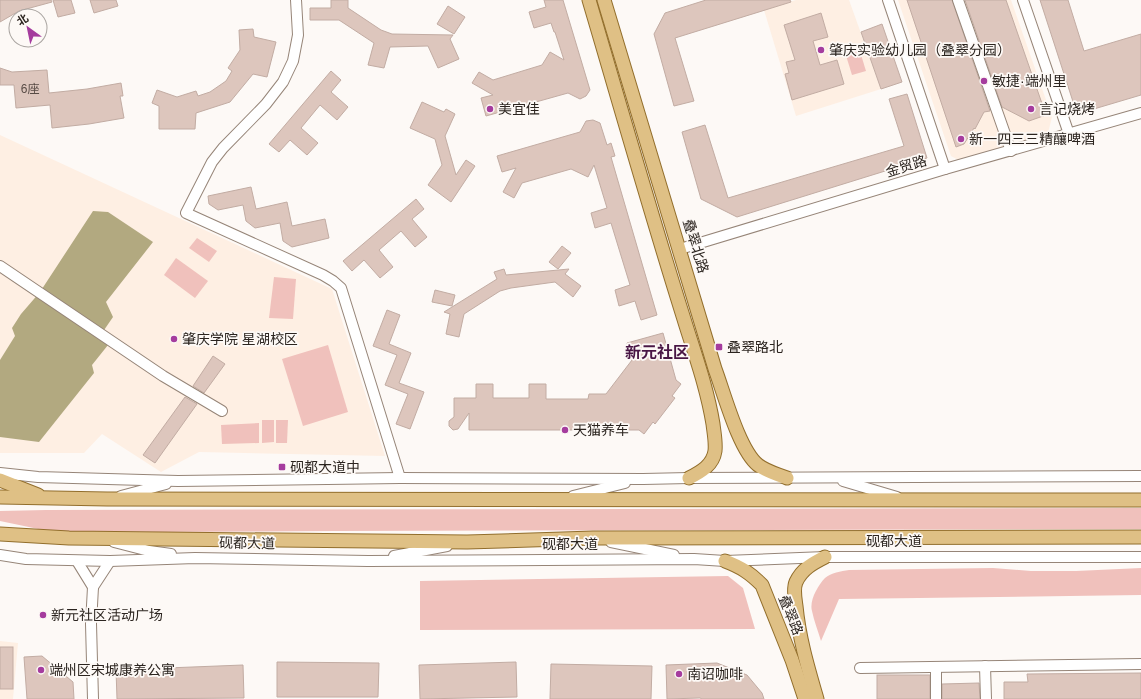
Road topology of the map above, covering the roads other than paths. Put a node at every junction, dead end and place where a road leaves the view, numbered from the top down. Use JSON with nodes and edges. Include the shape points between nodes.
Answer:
{"nodes":[{"id":1,"x":296,"y":0,"type":"edge"},
{"id":2,"x":589,"y":0,"type":"edge"},
{"id":3,"x":604,"y":0,"type":"edge"},
{"id":4,"x":888,"y":0,"type":"edge"},
{"id":5,"x":958,"y":0,"type":"edge"},
{"id":6,"x":1023,"y":0,"type":"edge"},
{"id":7,"x":1141,"y":113,"type":"edge"},
{"id":8,"x":1069,"y":134,"type":"junction"},
{"id":9,"x":1011,"y":151,"type":"junction"},
{"id":10,"x":945,"y":169,"type":"junction"},
{"id":11,"x":680,"y":249,"type":"junction"},
{"id":12,"x":0,"y":266,"type":"edge"},
{"id":13,"x":222,"y":411,"type":"dead end"},
{"id":14,"x":711,"y":415,"type":"junction"},
{"id":15,"x":731,"y":416,"type":"junction"},
{"id":16,"x":0,"y":473,"type":"edge"},
{"id":17,"x":1141,"y":476,"type":"edge"},
{"id":18,"x":400,"y":478,"type":"junction"},
{"id":19,"x":690,"y":478,"type":"junction"},
{"id":20,"x":787,"y":478,"type":"junction"},
{"id":21,"x":833,"y":478,"type":"junction"},
{"id":22,"x":643,"y":479,"type":"junction"},
{"id":23,"x":0,"y":480,"type":"edge"},
{"id":24,"x":178,"y":481,"type":"junction"},
{"id":25,"x":0,"y":497,"type":"edge"},
{"id":26,"x":49,"y":499,"type":"junction"},
{"id":27,"x":107,"y":499,"type":"junction"},
{"id":28,"x":558,"y":499,"type":"junction"},
{"id":29,"x":909,"y":500,"type":"junction"},
{"id":30,"x":1141,"y":500,"type":"edge"},
{"id":31,"x":0,"y":534,"type":"edge"},
{"id":32,"x":1141,"y":537,"type":"edge"},
{"id":33,"x":100,"y":538,"type":"junction"},
{"id":34,"x":594,"y":538,"type":"junction"},
{"id":35,"x":467,"y":542,"type":"junction"},
{"id":36,"x":0,"y":555,"type":"edge"},
{"id":37,"x":825,"y":557,"type":"junction"},
{"id":38,"x":1141,"y":557,"type":"edge"},
{"id":39,"x":195,"y":558,"type":"junction"},
{"id":40,"x":694,"y":559,"type":"junction"},
{"id":41,"x":77,"y":561,"type":"junction"},
{"id":42,"x":368,"y":561,"type":"junction"},
{"id":43,"x":725,"y":561,"type":"junction"},
{"id":44,"x":110,"y":562,"type":"junction"},
{"id":45,"x":93,"y":586,"type":"junction"},
{"id":46,"x":778,"y":626,"type":"junction"},
{"id":47,"x":798,"y":627,"type":"junction"},
{"id":48,"x":1141,"y":664,"type":"edge"},
{"id":49,"x":985,"y":666,"type":"junction"},
{"id":50,"x":936,"y":667,"type":"junction"},
{"id":51,"x":860,"y":668,"type":"dead end"},
{"id":52,"x":93,"y":699,"type":"edge"},
{"id":53,"x":805,"y":699,"type":"edge"},
{"id":54,"x":817,"y":699,"type":"edge"},
{"id":55,"x":936,"y":699,"type":"edge"},
{"id":56,"x":986,"y":699,"type":"edge"}],
"edges":[{"from":1,"to":18,"type":"street","via":[[298,35],[293,61],[283,82],[212,162],[186,213],[323,275],[341,288]]},
{"from":2,"to":14,"type":"main road","via":[[680,309],[701,370]]},
{"from":3,"to":11,"type":"main road","name":"叠翠北路"},
{"from":4,"to":10,"type":"street"},
{"from":5,"to":9,"type":"street"},
{"from":6,"to":8,"type":"street"},
{"from":7,"to":8,"type":"street","name":"金贸路"},
{"from":8,"to":9,"type":"street","name":"金贸路"},
{"from":9,"to":10,"type":"street","name":"金贸路"},
{"from":10,"to":11,"type":"street","name":"金贸路"},
{"from":11,"to":15,"type":"main road","name":"叠翠北路"},
{"from":12,"to":13,"type":"street","via":[[163,376]]},
{"from":14,"to":15,"type":"main road","via":[[720,423],[728,422]]},
{"from":14,"to":19,"type":"main road","via":[[715,439],[714,457],[708,466]]},
{"from":15,"to":20,"type":"main road","name":"叠翠北路","via":[[749,456],[758,465]]},
{"from":16,"to":24,"type":"street","via":[[38,477]]},
{"from":17,"to":21,"type":"street"},
{"from":18,"to":22,"type":"street"},
{"from":18,"to":24,"type":"street"},
{"from":19,"to":20,"type":"street"},
{"from":19,"to":22,"type":"street"},
{"from":20,"to":21,"type":"street"},
{"from":21,"to":29,"type":"street"},
{"from":22,"to":28,"type":"street"},
{"from":23,"to":26,"type":"main road"},
{"from":24,"to":27,"type":"street"},
{"from":25,"to":26,"type":"main road"},
{"from":26,"to":27,"type":"main road"},
{"from":27,"to":28,"type":"main road"},
{"from":28,"to":29,"type":"main road"},
{"from":29,"to":30,"type":"main road"},
{"from":31,"to":33,"type":"main road","name":"砚都大道"},
{"from":32,"to":34,"type":"main road","name":"砚都大道"},
{"from":33,"to":35,"type":"main road","name":"砚都大道"},
{"from":33,"to":39,"type":"street","via":[[150,551]]},
{"from":34,"to":35,"type":"main road","name":"砚都大道"},
{"from":34,"to":40,"type":"street"},
{"from":35,"to":42,"type":"street"},
{"from":36,"to":41,"type":"street","name":"砚都大道"},
{"from":37,"to":38,"type":"street","name":"砚都大道"},
{"from":37,"to":43,"type":"street","name":"砚都大道"},
{"from":37,"to":47,"type":"main road","name":"叠翠路","via":[[813,562],[804,570],[796,583],[794,592]]},
{"from":39,"to":42,"type":"street","name":"砚都大道"},
{"from":39,"to":44,"type":"street","name":"砚都大道"},
{"from":40,"to":42,"type":"street","name":"砚都大道"},
{"from":40,"to":43,"type":"street","name":"砚都大道"},
{"from":41,"to":44,"type":"street","name":"砚都大道"},
{"from":41,"to":45,"type":"street"},
{"from":43,"to":46,"type":"main road","name":"叠翠路","via":[[740,567],[762,585]]},
{"from":44,"to":45,"type":"street"},
{"from":45,"to":52,"type":"street"},
{"from":46,"to":47,"type":"main road","via":[[782,620],[788,618],[794,619]]},
{"from":46,"to":53,"type":"main road","name":"叠翠路"},
{"from":47,"to":54,"type":"main road","name":"叠翠路"},
{"from":48,"to":49,"type":"street"},
{"from":49,"to":50,"type":"street"},
{"from":49,"to":56,"type":"street"},
{"from":50,"to":51,"type":"street"},
{"from":50,"to":55,"type":"street"}]}
